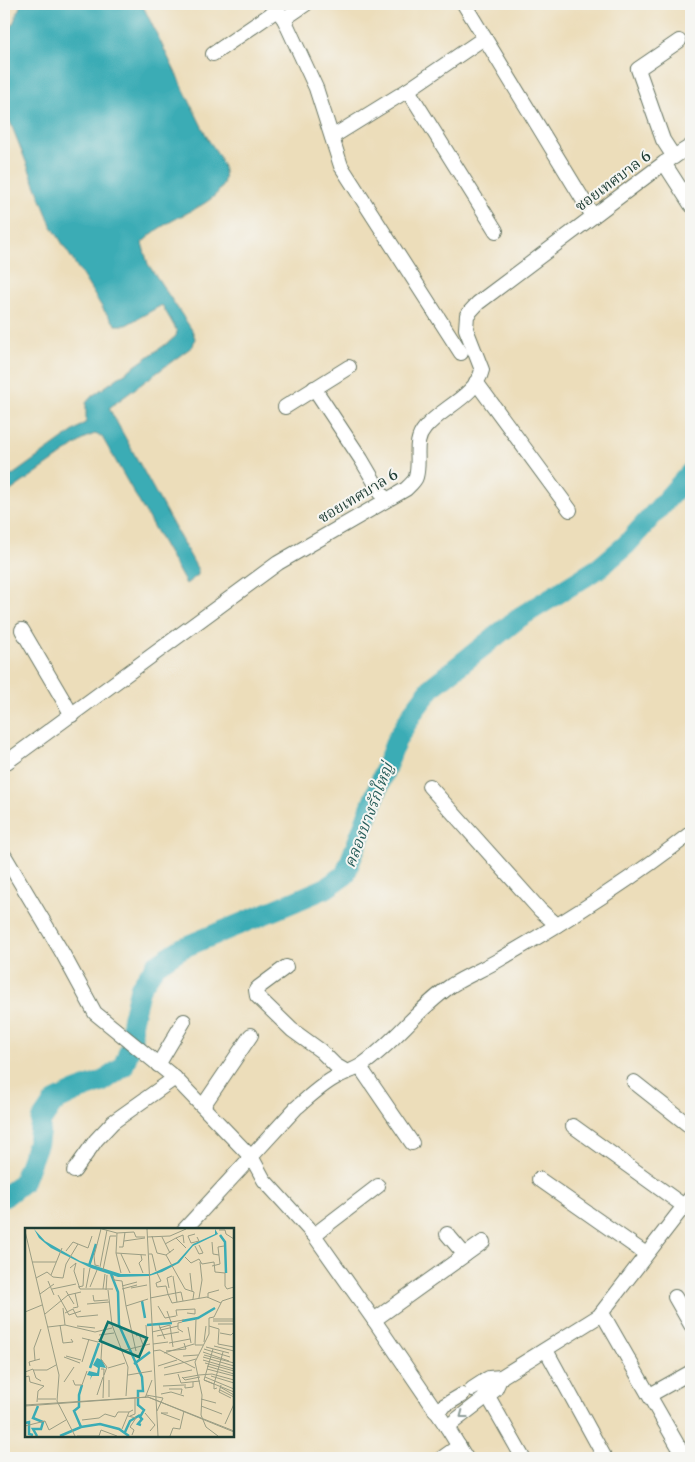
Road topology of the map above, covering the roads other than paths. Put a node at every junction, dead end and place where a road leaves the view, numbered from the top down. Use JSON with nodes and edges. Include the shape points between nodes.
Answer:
{"nodes":[{"id":1,"x":306,"y":4,"type":"edge"},
{"id":2,"x":464,"y":4,"type":"edge"},
{"id":3,"x":278,"y":11,"type":"edge"},
{"id":4,"x":484,"y":38,"type":"junction"},
{"id":5,"x":679,"y":41,"type":"dead end"},
{"id":6,"x":212,"y":54,"type":"dead end"},
{"id":7,"x":408,"y":90,"type":"junction"},
{"id":8,"x":332,"y":136,"type":"junction"},
{"id":9,"x":691,"y":146,"type":"edge"},
{"id":10,"x":669,"y":160,"type":"junction"},
{"id":11,"x":691,"y":205,"type":"edge"},
{"id":12,"x":592,"y":216,"type":"junction"},
{"id":13,"x":496,"y":231,"type":"dead end"},
{"id":14,"x":461,"y":353,"type":"dead end"},
{"id":15,"x":349,"y":367,"type":"dead end"},
{"id":16,"x":476,"y":382,"type":"junction"},
{"id":17,"x":314,"y":388,"type":"junction"},
{"id":18,"x":285,"y":407,"type":"dead end"},
{"id":19,"x":385,"y":500,"type":"junction"},
{"id":20,"x":570,"y":510,"type":"dead end"},
{"id":21,"x":22,"y":630,"type":"dead end"},
{"id":22,"x":72,"y":714,"type":"junction"},
{"id":23,"x":4,"y":764,"type":"edge"},
{"id":24,"x":429,"y":786,"type":"dead end"},
{"id":25,"x":691,"y":833,"type":"edge"},
{"id":26,"x":4,"y":855,"type":"edge"},
{"id":27,"x":557,"y":925,"type":"junction"},
{"id":28,"x":286,"y":967,"type":"dead end"},
{"id":29,"x":184,"y":1021,"type":"dead end"},
{"id":30,"x":251,"y":1035,"type":"dead end"},
{"id":31,"x":158,"y":1065,"type":"junction"},
{"id":32,"x":354,"y":1070,"type":"junction"},
{"id":33,"x":175,"y":1078,"type":"junction"},
{"id":34,"x":634,"y":1082,"type":"dead end"},
{"id":35,"x":202,"y":1106,"type":"junction"},
{"id":36,"x":573,"y":1126,"type":"dead end"},
{"id":37,"x":691,"y":1127,"type":"edge"},
{"id":38,"x":412,"y":1143,"type":"dead end"},
{"id":39,"x":252,"y":1158,"type":"junction"},
{"id":40,"x":74,"y":1171,"type":"dead end"},
{"id":41,"x":540,"y":1179,"type":"dead end"},
{"id":42,"x":378,"y":1186,"type":"dead end"},
{"id":43,"x":688,"y":1201,"type":"edge"},
{"id":44,"x":186,"y":1228,"type":"edge"},
{"id":45,"x":447,"y":1234,"type":"dead end"},
{"id":46,"x":314,"y":1236,"type":"junction"},
{"id":47,"x":483,"y":1242,"type":"dead end"},
{"id":48,"x":646,"y":1254,"type":"junction"},
{"id":49,"x":464,"y":1255,"type":"junction"},
{"id":50,"x":675,"y":1298,"type":"dead end"},
{"id":51,"x":602,"y":1313,"type":"junction"},
{"id":52,"x":374,"y":1320,"type":"junction"},
{"id":53,"x":691,"y":1325,"type":"edge"},
{"id":54,"x":546,"y":1350,"type":"junction"},
{"id":55,"x":691,"y":1372,"type":"edge"},
{"id":56,"x":501,"y":1377,"type":"junction"},
{"id":57,"x":472,"y":1389,"type":"junction"},
{"id":58,"x":650,"y":1395,"type":"junction"},
{"id":59,"x":488,"y":1397,"type":"junction"},
{"id":60,"x":435,"y":1411,"type":"junction"},
{"id":61,"x":447,"y":1427,"type":"junction"},
{"id":62,"x":464,"y":1455,"type":"edge"},
{"id":63,"x":442,"y":1458,"type":"edge"},
{"id":64,"x":523,"y":1458,"type":"edge"},
{"id":65,"x":605,"y":1458,"type":"edge"},
{"id":66,"x":685,"y":1458,"type":"edge"}],
"edges":[{"from":1,"to":3,"type":"street"},
{"from":2,"to":4,"type":"street"},
{"from":3,"to":6,"type":"street"},
{"from":3,"to":8,"type":"street","via":[[316,88]]},
{"from":4,"to":7,"type":"street"},
{"from":4,"to":12,"type":"street"},
{"from":5,"to":10,"type":"street","via":[[638,69]]},
{"from":7,"to":8,"type":"street"},
{"from":7,"to":13,"type":"street"},
{"from":8,"to":14,"type":"street","via":[[341,166]]},
{"from":9,"to":10,"type":"street","name":"ซอยเทศบาล 6"},
{"from":10,"to":11,"type":"street"},
{"from":10,"to":12,"type":"street","name":"ซอยเทศบาล 6"},
{"from":12,"to":16,"type":"street","name":"ซอยเทศบาล 6","via":[[478,303],[467,315],[466,329],[482,370]]},
{"from":15,"to":17,"type":"street"},
{"from":16,"to":19,"type":"street","name":"ซอยเทศบาล 6","via":[[425,428],[417,441],[416,478],[406,489]]},
{"from":16,"to":20,"type":"street"},
{"from":17,"to":18,"type":"street"},
{"from":17,"to":19,"type":"street"},
{"from":19,"to":22,"type":"street","name":"ซอยเทศบาล 6","via":[[278,563]]},
{"from":21,"to":22,"type":"street"},
{"from":22,"to":23,"type":"street","name":"ซอยเทศบาล 6"},
{"from":24,"to":27,"type":"street"},
{"from":25,"to":27,"type":"street","via":[[645,869]]},
{"from":26,"to":31,"type":"street","via":[[64,954],[95,1013]]},
{"from":27,"to":32,"type":"street","via":[[429,1001],[386,1047]]},
{"from":28,"to":32,"type":"street","via":[[259,986],[256,990],[258,996],[292,1030],[335,1065]]},
{"from":29,"to":31,"type":"street"},
{"from":30,"to":35,"type":"street"},
{"from":31,"to":33,"type":"street"},
{"from":32,"to":38,"type":"street"},
{"from":32,"to":39,"type":"street","via":[[316,1091],[296,1108]]},
{"from":33,"to":35,"type":"street"},
{"from":33,"to":40,"type":"street","via":[[113,1122]]},
{"from":34,"to":37,"type":"street"},
{"from":35,"to":39,"type":"street"},
{"from":36,"to":43,"type":"street"},
{"from":39,"to":44,"type":"street"},
{"from":39,"to":46,"type":"street","via":[[264,1180]]},
{"from":41,"to":48,"type":"street"},
{"from":42,"to":46,"type":"street"},
{"from":43,"to":48,"type":"street"},
{"from":45,"to":49,"type":"street"},
{"from":46,"to":52,"type":"street"},
{"from":47,"to":49,"type":"street"},
{"from":48,"to":51,"type":"street"},
{"from":49,"to":52,"type":"street"},
{"from":50,"to":53,"type":"street"},
{"from":51,"to":54,"type":"street"},
{"from":51,"to":58,"type":"street"},
{"from":52,"to":60,"type":"street"},
{"from":54,"to":56,"type":"street"},
{"from":54,"to":65,"type":"street"},
{"from":55,"to":58,"type":"street"},
{"from":56,"to":57,"type":"street","via":[[489,1378]]},
{"from":56,"to":59,"type":"street"},
{"from":57,"to":59,"type":"street"},
{"from":57,"to":60,"type":"street"},
{"from":58,"to":66,"type":"street"},
{"from":59,"to":61,"type":"street","one_way":true},
{"from":59,"to":64,"type":"street"},
{"from":60,"to":61,"type":"street"},
{"from":61,"to":62,"type":"street"},
{"from":62,"to":63,"type":"street"}]}
